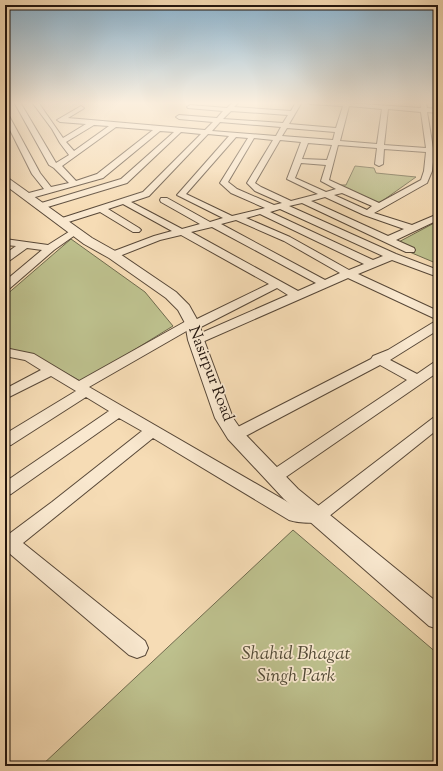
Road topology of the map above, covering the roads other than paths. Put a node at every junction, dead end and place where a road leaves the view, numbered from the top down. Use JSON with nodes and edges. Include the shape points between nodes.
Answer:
{"nodes":[{"id":1,"x":26,"y":138,"type":"edge"},
{"id":2,"x":30,"y":138,"type":"edge"},
{"id":3,"x":60,"y":138,"type":"edge"},
{"id":4,"x":68,"y":138,"type":"edge"},
{"id":5,"x":98,"y":138,"type":"edge"},
{"id":6,"x":147,"y":138,"type":"edge"},
{"id":7,"x":171,"y":138,"type":"edge"},
{"id":8,"x":201,"y":138,"type":"edge"},
{"id":9,"x":231,"y":138,"type":"edge"},
{"id":10,"x":251,"y":138,"type":"edge"},
{"id":11,"x":269,"y":138,"type":"edge"},
{"id":12,"x":338,"y":138,"type":"edge"},
{"id":13,"x":381,"y":138,"type":"edge"},
{"id":14,"x":429,"y":138,"type":"edge"},
{"id":15,"x":277,"y":139,"type":"junction"},
{"id":16,"x":305,"y":141,"type":"junction"},
{"id":17,"x":62,"y":142,"type":"junction"},
{"id":18,"x":337,"y":143,"type":"junction"},
{"id":19,"x":380,"y":147,"type":"junction"},
{"id":20,"x":429,"y":151,"type":"junction"},
{"id":21,"x":438,"y":152,"type":"edge"},
{"id":22,"x":73,"y":155,"type":"junction"},
{"id":23,"x":298,"y":161,"type":"junction"},
{"id":24,"x":331,"y":163,"type":"junction"},
{"id":25,"x":379,"y":164,"type":"dead end"},
{"id":26,"x":58,"y":166,"type":"junction"},
{"id":27,"x":5,"y":180,"type":"edge"},
{"id":28,"x":74,"y":184,"type":"junction"},
{"id":29,"x":343,"y":190,"type":"junction"},
{"id":30,"x":50,"y":191,"type":"junction"},
{"id":31,"x":326,"y":195,"type":"junction"},
{"id":32,"x":164,"y":200,"type":"dead end"},
{"id":33,"x":34,"y":201,"type":"junction"},
{"id":34,"x":304,"y":201,"type":"junction"},
{"id":35,"x":125,"y":202,"type":"junction"},
{"id":36,"x":291,"y":204,"type":"junction"},
{"id":37,"x":379,"y":206,"type":"junction"},
{"id":38,"x":276,"y":207,"type":"junction"},
{"id":39,"x":102,"y":209,"type":"junction"},
{"id":40,"x":261,"y":211,"type":"junction"},
{"id":41,"x":367,"y":213,"type":"junction"},
{"id":42,"x":438,"y":217,"type":"edge"},
{"id":43,"x":235,"y":218,"type":"junction"},
{"id":44,"x":211,"y":224,"type":"junction"},
{"id":45,"x":68,"y":226,"type":"junction"},
{"id":46,"x":414,"y":229,"type":"junction"},
{"id":47,"x":136,"y":230,"type":"dead end"},
{"id":48,"x":182,"y":232,"type":"junction"},
{"id":49,"x":387,"y":240,"type":"junction"},
{"id":50,"x":5,"y":242,"type":"edge"},
{"id":51,"x":24,"y":245,"type":"junction"},
{"id":52,"x":50,"y":248,"type":"junction"},
{"id":53,"x":410,"y":250,"type":"dead end"},
{"id":54,"x":113,"y":255,"type":"junction"},
{"id":55,"x":392,"y":256,"type":"junction"},
{"id":56,"x":5,"y":259,"type":"edge"},
{"id":57,"x":373,"y":264,"type":"junction"},
{"id":58,"x":349,"y":274,"type":"junction"},
{"id":59,"x":438,"y":274,"type":"edge"},
{"id":60,"x":276,"y":284,"type":"junction"},
{"id":61,"x":326,"y":284,"type":"junction"},
{"id":62,"x":5,"y":287,"type":"edge"},
{"id":63,"x":297,"y":295,"type":"junction"},
{"id":64,"x":438,"y":316,"type":"edge"},
{"id":65,"x":438,"y":325,"type":"edge"},
{"id":66,"x":193,"y":330,"type":"junction"},
{"id":67,"x":5,"y":352,"type":"edge"},
{"id":68,"x":378,"y":359,"type":"junction"},
{"id":69,"x":438,"y":366,"type":"edge"},
{"id":70,"x":51,"y":370,"type":"junction"},
{"id":71,"x":417,"y":380,"type":"junction"},
{"id":72,"x":82,"y":389,"type":"junction"},
{"id":73,"x":5,"y":395,"type":"edge"},
{"id":74,"x":119,"y":411,"type":"junction"},
{"id":75,"x":438,"y":421,"type":"edge"},
{"id":76,"x":152,"y":432,"type":"junction"},
{"id":77,"x":235,"y":435,"type":"junction"},
{"id":78,"x":5,"y":441,"type":"edge"},
{"id":79,"x":274,"y":477,"type":"junction"},
{"id":80,"x":5,"y":490,"type":"edge"},
{"id":81,"x":317,"y":516,"type":"junction"},
{"id":82,"x":7,"y":545,"type":"edge"},
{"id":83,"x":438,"y":618,"type":"edge"},
{"id":84,"x":137,"y":648,"type":"dead end"}],
"edges":[{"from":1,"to":30,"type":"street","via":[[36,174]]},
{"from":2,"to":26,"type":"street","via":[[53,165]]},
{"from":3,"to":17,"type":"street"},
{"from":4,"to":17,"type":"street"},
{"from":5,"to":22,"type":"street"},
{"from":6,"to":28,"type":"street","via":[[100,176]]},
{"from":7,"to":33,"type":"street","via":[[124,181]]},
{"from":8,"to":35,"type":"street","via":[[146,194]]},
{"from":9,"to":43,"type":"street","via":[[181,195]]},
{"from":10,"to":38,"type":"street","via":[[224,183],[234,191]]},
{"from":11,"to":15,"type":"street"},
{"from":12,"to":18,"type":"street"},
{"from":13,"to":19,"type":"street"},
{"from":14,"to":20,"type":"street"},
{"from":15,"to":16,"type":"street"},
{"from":15,"to":36,"type":"street","via":[[251,183],[258,189]]},
{"from":16,"to":18,"type":"street"},
{"from":16,"to":23,"type":"street"},
{"from":17,"to":22,"type":"street"},
{"from":18,"to":19,"type":"street"},
{"from":18,"to":24,"type":"street"},
{"from":19,"to":20,"type":"street"},
{"from":19,"to":25,"type":"street"},
{"from":20,"to":21,"type":"street"},
{"from":20,"to":37,"type":"street","via":[[429,177]]},
{"from":22,"to":26,"type":"street"},
{"from":23,"to":24,"type":"street"},
{"from":23,"to":31,"type":"street","via":[[291,179]]},
{"from":24,"to":29,"type":"street","via":[[325,181]]},
{"from":26,"to":28,"type":"street"},
{"from":27,"to":33,"type":"street","name":"Nasirpur Road"},
{"from":28,"to":30,"type":"street"},
{"from":29,"to":31,"type":"street"},
{"from":29,"to":37,"type":"street"},
{"from":30,"to":33,"type":"street"},
{"from":31,"to":34,"type":"street"},
{"from":31,"to":41,"type":"street"},
{"from":32,"to":44,"type":"street"},
{"from":33,"to":45,"type":"street","name":"Nasirpur Road"},
{"from":34,"to":36,"type":"street"},
{"from":34,"to":49,"type":"street"},
{"from":35,"to":39,"type":"street"},
{"from":35,"to":48,"type":"street"},
{"from":36,"to":38,"type":"street"},
{"from":37,"to":41,"type":"street"},
{"from":38,"to":40,"type":"street"},
{"from":38,"to":55,"type":"street"},
{"from":39,"to":45,"type":"street"},
{"from":39,"to":47,"type":"street"},
{"from":40,"to":43,"type":"street"},
{"from":40,"to":57,"type":"street"},
{"from":41,"to":46,"type":"street"},
{"from":42,"to":46,"type":"street"},
{"from":43,"to":44,"type":"street"},
{"from":43,"to":58,"type":"street","via":[[287,239]]},
{"from":44,"to":48,"type":"street"},
{"from":44,"to":61,"type":"street"},
{"from":45,"to":52,"type":"street"},
{"from":45,"to":54,"type":"street","name":"Nasirpur Road"},
{"from":46,"to":49,"type":"street"},
{"from":48,"to":54,"type":"street","via":[[157,238]]},
{"from":48,"to":60,"type":"street"},
{"from":49,"to":53,"type":"street"},
{"from":50,"to":51,"type":"street"},
{"from":51,"to":52,"type":"street"},
{"from":51,"to":56,"type":"street"},
{"from":52,"to":62,"type":"street"},
{"from":54,"to":66,"type":"street","name":"Nasirpur Road","via":[[184,308]]},
{"from":55,"to":57,"type":"street"},
{"from":55,"to":59,"type":"street"},
{"from":57,"to":58,"type":"street"},
{"from":58,"to":61,"type":"street"},
{"from":58,"to":64,"type":"street"},
{"from":60,"to":63,"type":"street"},
{"from":60,"to":66,"type":"street"},
{"from":61,"to":63,"type":"street"},
{"from":63,"to":66,"type":"street"},
{"from":65,"to":68,"type":"street"},
{"from":66,"to":72,"type":"street"},
{"from":66,"to":77,"type":"street","name":"Nasirpur Road","via":[[224,418]]},
{"from":67,"to":70,"type":"street","via":[[29,357]]},
{"from":68,"to":71,"type":"street"},
{"from":68,"to":77,"type":"street"},
{"from":69,"to":71,"type":"street"},
{"from":70,"to":72,"type":"street"},
{"from":70,"to":73,"type":"street"},
{"from":71,"to":79,"type":"street"},
{"from":72,"to":74,"type":"street"},
{"from":72,"to":78,"type":"street"},
{"from":74,"to":76,"type":"street"},
{"from":74,"to":80,"type":"street"},
{"from":75,"to":81,"type":"street"},
{"from":76,"to":81,"type":"street","via":[[295,515]]},
{"from":76,"to":82,"type":"street"},
{"from":77,"to":79,"type":"street","name":"Nasirpur Road"},
{"from":79,"to":81,"type":"street","name":"Nasirpur Road"},
{"from":81,"to":83,"type":"street","name":"Nasirpur Road"},
{"from":82,"to":84,"type":"street"}]}
